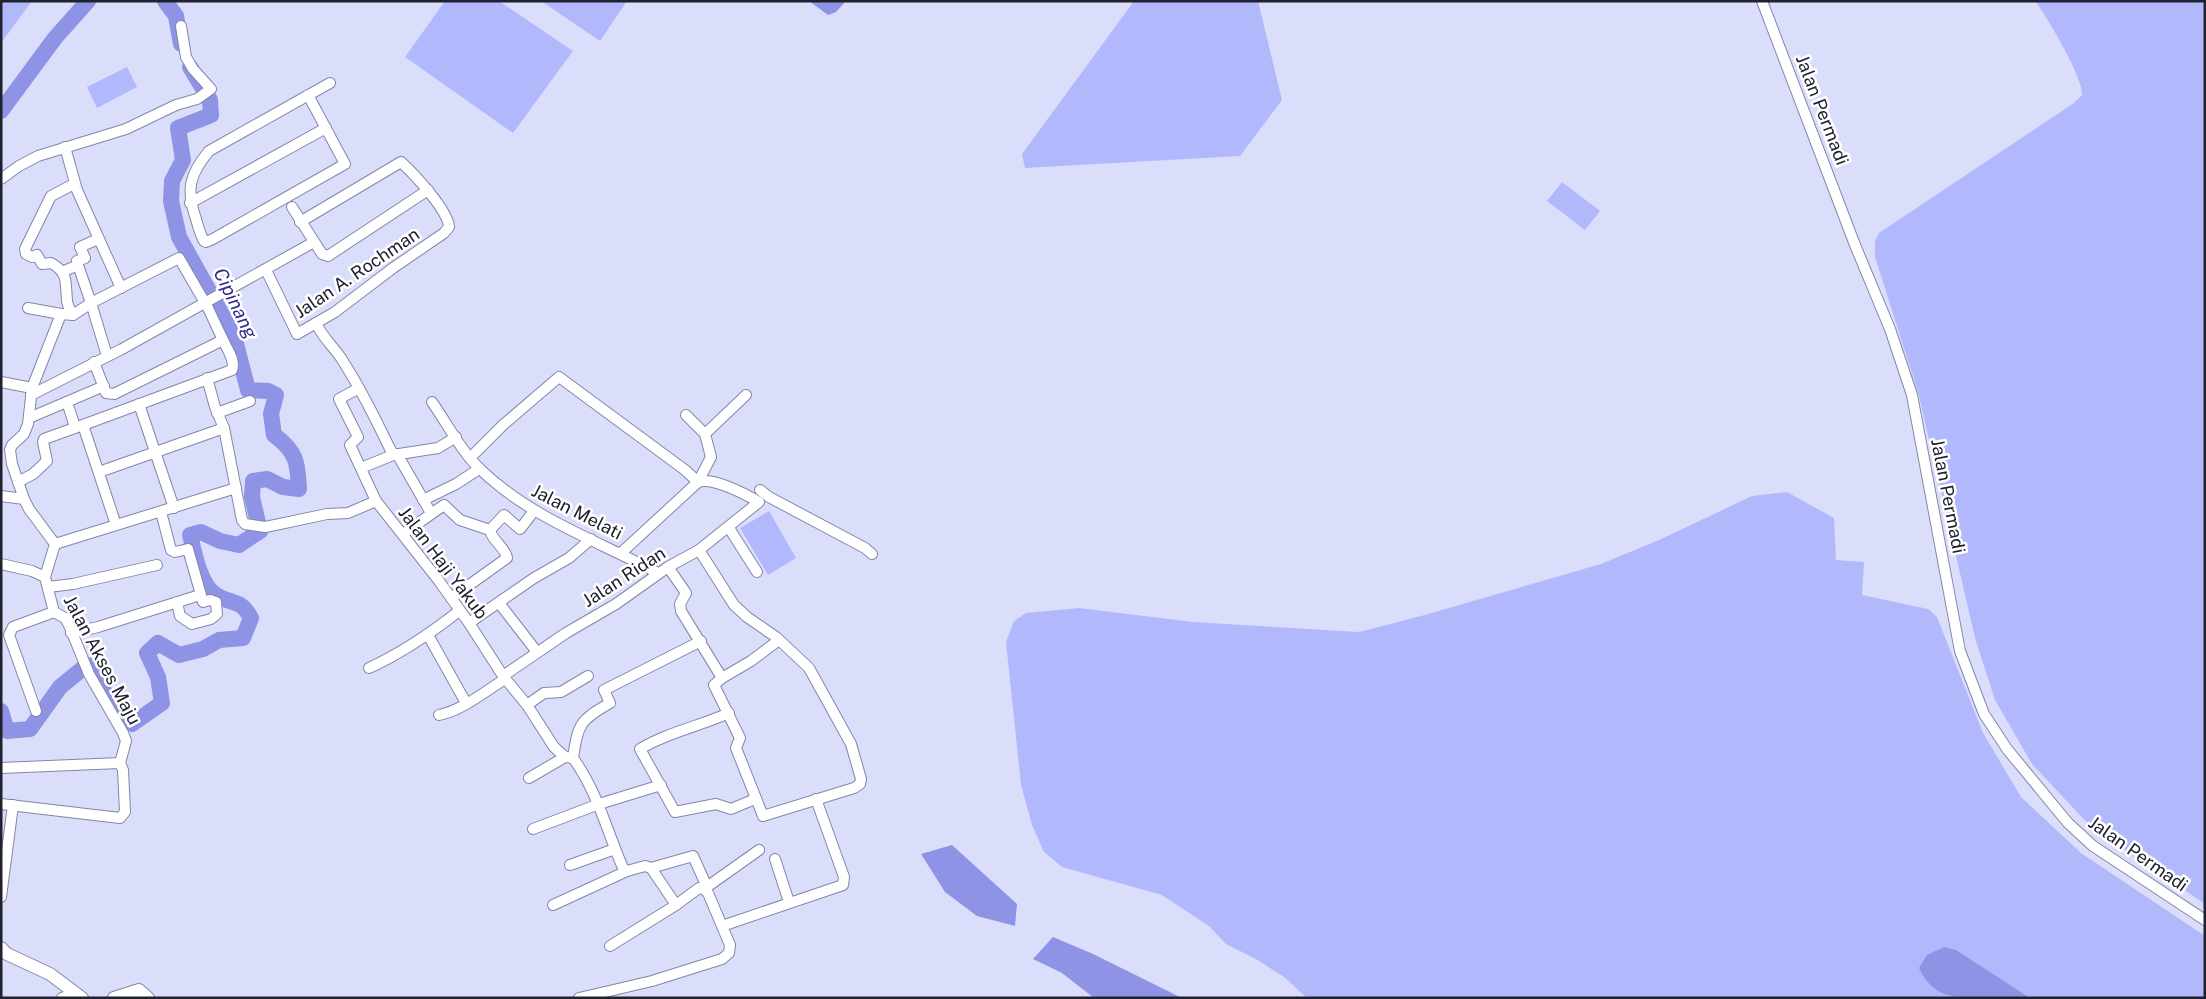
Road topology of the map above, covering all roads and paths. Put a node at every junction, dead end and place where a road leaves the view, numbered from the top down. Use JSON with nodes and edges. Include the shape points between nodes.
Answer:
{"nodes":[{"id":1,"x":1762,"y":1,"type":"edge"},
{"id":2,"x":181,"y":26,"type":"dead end"},
{"id":3,"x":330,"y":83,"type":"dead end"},
{"id":4,"x":308,"y":95,"type":"junction"},
{"id":5,"x":326,"y":128,"type":"junction"},
{"id":6,"x":65,"y":147,"type":"junction"},
{"id":7,"x":1,"y":179,"type":"edge"},
{"id":8,"x":74,"y":184,"type":"junction"},
{"id":9,"x":428,"y":190,"type":"junction"},
{"id":10,"x":190,"y":203,"type":"junction"},
{"id":11,"x":292,"y":207,"type":"dead end"},
{"id":12,"x":300,"y":222,"type":"junction"},
{"id":13,"x":98,"y":239,"type":"junction"},
{"id":14,"x":314,"y":242,"type":"junction"},
{"id":15,"x":78,"y":265,"type":"junction"},
{"id":16,"x":266,"y":270,"type":"junction"},
{"id":17,"x":62,"y":272,"type":"junction"},
{"id":18,"x":121,"y":288,"type":"junction"},
{"id":19,"x":206,"y":302,"type":"junction"},
{"id":20,"x":91,"y":303,"type":"junction"},
{"id":21,"x":28,"y":308,"type":"dead end"},
{"id":22,"x":61,"y":314,"type":"junction"},
{"id":23,"x":73,"y":315,"type":"junction"},
{"id":24,"x":317,"y":326,"type":"junction"},
{"id":25,"x":223,"y":340,"type":"junction"},
{"id":26,"x":107,"y":356,"type":"junction"},
{"id":27,"x":94,"y":362,"type":"junction"},
{"id":28,"x":207,"y":378,"type":"junction"},
{"id":29,"x":1,"y":382,"type":"edge"},
{"id":30,"x":104,"y":386,"type":"junction"},
{"id":31,"x":359,"y":388,"type":"junction"},
{"id":32,"x":121,"y":390,"type":"junction"},
{"id":33,"x":31,"y":391,"type":"junction"},
{"id":34,"x":746,"y":395,"type":"dead end"},
{"id":35,"x":250,"y":401,"type":"dead end"},
{"id":36,"x":67,"y":402,"type":"junction"},
{"id":37,"x":432,"y":402,"type":"dead end"},
{"id":38,"x":139,"y":404,"type":"junction"},
{"id":39,"x":128,"y":408,"type":"junction"},
{"id":40,"x":217,"y":413,"type":"junction"},
{"id":41,"x":686,"y":415,"type":"dead end"},
{"id":42,"x":29,"y":418,"type":"junction"},
{"id":43,"x":79,"y":426,"type":"junction"},
{"id":44,"x":224,"y":428,"type":"junction"},
{"id":45,"x":705,"y":434,"type":"junction"},
{"id":46,"x":456,"y":437,"type":"junction"},
{"id":47,"x":155,"y":452,"type":"junction"},
{"id":48,"x":395,"y":454,"type":"junction"},
{"id":49,"x":471,"y":457,"type":"junction"},
{"id":50,"x":360,"y":468,"type":"junction"},
{"id":51,"x":479,"y":469,"type":"junction"},
{"id":52,"x":100,"y":472,"type":"junction"},
{"id":53,"x":18,"y":482,"type":"junction"},
{"id":54,"x":698,"y":482,"type":"junction"},
{"id":55,"x":236,"y":488,"type":"junction"},
{"id":56,"x":760,"y":490,"type":"dead end"},
{"id":57,"x":1,"y":496,"type":"edge"},
{"id":58,"x":24,"y":499,"type":"junction"},
{"id":59,"x":423,"y":500,"type":"junction"},
{"id":60,"x":376,"y":501,"type":"junction"},
{"id":61,"x":174,"y":508,"type":"junction"},
{"id":62,"x":534,"y":511,"type":"junction"},
{"id":63,"x":161,"y":512,"type":"junction"},
{"id":64,"x":431,"y":513,"type":"junction"},
{"id":65,"x":116,"y":525,"type":"junction"},
{"id":66,"x":728,"y":528,"type":"junction"},
{"id":67,"x":490,"y":530,"type":"junction"},
{"id":68,"x":403,"y":534,"type":"junction"},
{"id":69,"x":590,"y":539,"type":"junction"},
{"id":70,"x":56,"y":544,"type":"junction"},
{"id":71,"x":699,"y":550,"type":"junction"},
{"id":72,"x":621,"y":553,"type":"junction"},
{"id":73,"x":872,"y":554,"type":"dead end"},
{"id":74,"x":1,"y":564,"type":"edge"},
{"id":75,"x":157,"y":565,"type":"dead end"},
{"id":76,"x":668,"y":567,"type":"junction"},
{"id":77,"x":757,"y":572,"type":"dead end"},
{"id":78,"x":658,"y":573,"type":"junction"},
{"id":79,"x":46,"y":582,"type":"junction"},
{"id":80,"x":200,"y":595,"type":"junction"},
{"id":81,"x":451,"y":598,"type":"junction"},
{"id":82,"x":177,"y":602,"type":"junction"},
{"id":83,"x":499,"y":603,"type":"junction"},
{"id":84,"x":460,"y":611,"type":"junction"},
{"id":85,"x":54,"y":612,"type":"junction"},
{"id":86,"x":469,"y":623,"type":"junction"},
{"id":87,"x":71,"y":633,"type":"junction"},
{"id":88,"x":428,"y":635,"type":"junction"},
{"id":89,"x":779,"y":640,"type":"junction"},
{"id":90,"x":701,"y":641,"type":"junction"},
{"id":91,"x":537,"y":652,"type":"junction"},
{"id":92,"x":369,"y":668,"type":"dead end"},
{"id":93,"x":588,"y":676,"type":"dead end"},
{"id":94,"x":504,"y":678,"type":"junction"},
{"id":95,"x":722,"y":678,"type":"junction"},
{"id":96,"x":466,"y":703,"type":"junction"},
{"id":97,"x":526,"y":705,"type":"junction"},
{"id":98,"x":36,"y":711,"type":"dead end"},
{"id":99,"x":729,"y":713,"type":"junction"},
{"id":100,"x":438,"y":714,"type":"dead end"},
{"id":101,"x":569,"y":757,"type":"junction"},
{"id":102,"x":120,"y":763,"type":"junction"},
{"id":103,"x":1,"y":768,"type":"edge"},
{"id":104,"x":529,"y":778,"type":"dead end"},
{"id":105,"x":660,"y":786,"type":"junction"},
{"id":106,"x":755,"y":799,"type":"junction"},
{"id":107,"x":816,"y":799,"type":"junction"},
{"id":108,"x":1,"y":804,"type":"edge"},
{"id":109,"x":599,"y":804,"type":"junction"},
{"id":110,"x":13,"y":805,"type":"junction"},
{"id":111,"x":533,"y":829,"type":"dead end"},
{"id":112,"x":615,"y":849,"type":"junction"},
{"id":113,"x":759,"y":850,"type":"dead end"},
{"id":114,"x":775,"y":859,"type":"dead end"},
{"id":115,"x":570,"y":865,"type":"dead end"},
{"id":116,"x":651,"y":868,"type":"junction"},
{"id":117,"x":627,"y":871,"type":"junction"},
{"id":118,"x":706,"y":888,"type":"junction"},
{"id":119,"x":1,"y":897,"type":"edge"},
{"id":120,"x":789,"y":902,"type":"junction"},
{"id":121,"x":553,"y":905,"type":"dead end"},
{"id":122,"x":676,"y":905,"type":"junction"},
{"id":123,"x":2205,"y":920,"type":"edge"},
{"id":124,"x":722,"y":926,"type":"junction"},
{"id":125,"x":610,"y":946,"type":"dead end"},
{"id":126,"x":1,"y":948,"type":"edge"},
{"id":127,"x":79,"y":995,"type":"edge"},
{"id":128,"x":62,"y":998,"type":"edge"},
{"id":129,"x":114,"y":998,"type":"edge"},
{"id":130,"x":148,"y":998,"type":"edge"},
{"id":131,"x":579,"y":998,"type":"edge"}],
"edges":[{"from":1,"to":123,"type":"street","name":"Jalan Permadi","via":[[1890,329],[1912,395],[1960,651],[1984,714],[2007,749],[2073,828],[2106,855]]},
{"from":2,"to":6,"type":"street","via":[[186,57],[211,88],[197,98],[126,129]]},
{"from":3,"to":4,"type":"street"},
{"from":4,"to":5,"type":"street"},
{"from":4,"to":10,"type":"street","via":[[208,151],[191,179]]},
{"from":5,"to":10,"type":"street"},
{"from":5,"to":10,"type":"street","via":[[345,164],[206,242],[202,239]]},
{"from":6,"to":7,"type":"street","via":[[28,161]]},
{"from":6,"to":8,"type":"street"},
{"from":8,"to":13,"type":"street"},
{"from":8,"to":17,"type":"street","via":[[51,196],[25,250],[31,257],[37,254],[42,264],[50,263]]},
{"from":9,"to":12,"type":"street","via":[[398,162]]},
{"from":9,"to":14,"type":"street","via":[[328,256],[322,254]]},
{"from":9,"to":24,"type":"street","name":"Jalan A. Rochman","via":[[448,220],[449,227],[444,234]]},
{"from":11,"to":12,"type":"street"},
{"from":12,"to":14,"type":"street"},
{"from":13,"to":15,"type":"street","via":[[80,247],[85,258],[77,261]]},
{"from":13,"to":18,"type":"street"},
{"from":14,"to":16,"type":"street"},
{"from":15,"to":17,"type":"street"},
{"from":15,"to":20,"type":"street"},
{"from":16,"to":19,"type":"street"},
{"from":16,"to":24,"type":"street","name":"Jalan A. Rochman","via":[[297,334]]},
{"from":17,"to":23,"type":"street","via":[[67,281],[67,302]]},
{"from":18,"to":19,"type":"street","via":[[179,258]]},
{"from":18,"to":20,"type":"street"},
{"from":19,"to":25,"type":"street"},
{"from":19,"to":26,"type":"street"},
{"from":20,"to":23,"type":"street"},
{"from":20,"to":26,"type":"street"},
{"from":21,"to":22,"type":"street"},
{"from":22,"to":23,"type":"street"},
{"from":22,"to":33,"type":"street"},
{"from":24,"to":31,"type":"street"},
{"from":25,"to":28,"type":"street","via":[[233,360],[233,368]]},
{"from":25,"to":32,"type":"street"},
{"from":26,"to":27,"type":"street"},
{"from":27,"to":30,"type":"street"},
{"from":27,"to":33,"type":"street"},
{"from":28,"to":38,"type":"street"},
{"from":28,"to":40,"type":"street"},
{"from":29,"to":33,"type":"street"},
{"from":30,"to":32,"type":"street","via":[[110,395]]},
{"from":30,"to":36,"type":"street"},
{"from":31,"to":48,"type":"street"},
{"from":31,"to":50,"type":"street","name":"Jalan Haji Yakub","via":[[339,399],[358,437],[350,445]]},
{"from":32,"to":39,"type":"street"},
{"from":33,"to":42,"type":"street"},
{"from":34,"to":45,"type":"street"},
{"from":35,"to":40,"type":"street"},
{"from":36,"to":42,"type":"street"},
{"from":36,"to":43,"type":"street"},
{"from":37,"to":46,"type":"street","name":"Jalan Melati"},
{"from":38,"to":39,"type":"street"},
{"from":38,"to":47,"type":"street"},
{"from":39,"to":43,"type":"street"},
{"from":40,"to":44,"type":"street"},
{"from":41,"to":45,"type":"street"},
{"from":42,"to":53,"type":"street","via":[[24,434],[10,448]]},
{"from":43,"to":52,"type":"street"},
{"from":43,"to":53,"type":"street","via":[[44,439],[47,462]]},
{"from":44,"to":47,"type":"street"},
{"from":44,"to":55,"type":"street"},
{"from":45,"to":54,"type":"street","via":[[711,458]]},
{"from":46,"to":48,"type":"street","via":[[438,448]]},
{"from":46,"to":49,"type":"street","name":"Jalan Melati"},
{"from":47,"to":52,"type":"street"},
{"from":47,"to":61,"type":"street"},
{"from":48,"to":50,"type":"street"},
{"from":48,"to":59,"type":"street"},
{"from":49,"to":51,"type":"street","name":"Jalan Melati"},
{"from":49,"to":54,"type":"street","via":[[559,377]]},
{"from":50,"to":60,"type":"street","name":"Jalan Haji Yakub"},
{"from":51,"to":59,"type":"street"},
{"from":51,"to":62,"type":"street","name":"Jalan Melati"},
{"from":52,"to":65,"type":"street"},
{"from":53,"to":58,"type":"street"},
{"from":54,"to":66,"type":"street","name":"Jalan Ridan","via":[[703,480],[738,490],[759,502]]},
{"from":54,"to":72,"type":"street"},
{"from":55,"to":60,"type":"street","via":[[242,520],[252,526],[348,512]]},
{"from":55,"to":61,"type":"street"},
{"from":56,"to":73,"type":"street"},
{"from":57,"to":58,"type":"street"},
{"from":58,"to":70,"type":"street"},
{"from":59,"to":64,"type":"street"},
{"from":60,"to":68,"type":"street","name":"Jalan Haji Yakub"},
{"from":61,"to":63,"type":"street"},
{"from":62,"to":67,"type":"street","via":[[520,529],[503,515]]},
{"from":62,"to":69,"type":"street","name":"Jalan Melati"},
{"from":63,"to":65,"type":"street"},
{"from":63,"to":80,"type":"street","via":[[171,550],[188,549]]},
{"from":64,"to":67,"type":"street","via":[[445,505],[463,521]]},
{"from":64,"to":68,"type":"street"},
{"from":65,"to":70,"type":"street"},
{"from":66,"to":71,"type":"street","name":"Jalan Ridan"},
{"from":66,"to":77,"type":"street"},
{"from":67,"to":81,"type":"street","via":[[507,558]]},
{"from":68,"to":81,"type":"street","name":"Jalan Haji Yakub"},
{"from":69,"to":72,"type":"street","name":"Jalan Melati"},
{"from":69,"to":83,"type":"street","via":[[569,558]]},
{"from":70,"to":79,"type":"street"},
{"from":71,"to":76,"type":"street","name":"Jalan Ridan"},
{"from":71,"to":89,"type":"street","via":[[734,605]]},
{"from":72,"to":78,"type":"street","name":"Jalan Melati"},
{"from":74,"to":79,"type":"street","via":[[32,571]]},
{"from":75,"to":79,"type":"street","via":[[73,584]]},
{"from":76,"to":78,"type":"street","name":"Jalan Ridan"},
{"from":76,"to":90,"type":"street","via":[[686,593],[680,609]]},
{"from":78,"to":91,"type":"street","name":"Jalan Ridan","via":[[616,604]]},
{"from":79,"to":85,"type":"street","name":"Jalan Akses Maju"},
{"from":80,"to":82,"type":"street"},
{"from":80,"to":82,"type":"street","via":[[203,602],[216,602],[217,614],[211,619],[192,624],[186,622],[180,616]]},
{"from":81,"to":84,"type":"street","name":"Jalan Haji Yakub"},
{"from":82,"to":87,"type":"street"},
{"from":83,"to":86,"type":"street"},
{"from":83,"to":91,"type":"street"},
{"from":84,"to":86,"type":"street","name":"Jalan Haji Yakub"},
{"from":84,"to":88,"type":"street"},
{"from":85,"to":87,"type":"street","name":"Jalan Akses Maju","via":[[65,618]]},
{"from":85,"to":98,"type":"street","via":[[13,627],[9,634]]},
{"from":86,"to":94,"type":"street","name":"Jalan Haji Yakub"},
{"from":87,"to":102,"type":"street","name":"Jalan Akses Maju","via":[[86,669],[126,741]]},
{"from":88,"to":92,"type":"street"},
{"from":88,"to":96,"type":"street"},
{"from":89,"to":95,"type":"street"},
{"from":89,"to":107,"type":"street","via":[[809,668],[851,744],[861,779],[854,788]]},
{"from":90,"to":95,"type":"street"},
{"from":90,"to":101,"type":"street","via":[[604,690],[610,703],[582,724]]},
{"from":91,"to":94,"type":"street","name":"Jalan Ridan"},
{"from":93,"to":97,"type":"street","via":[[561,692],[544,693]]},
{"from":94,"to":96,"type":"street","name":"Jalan Ridan"},
{"from":94,"to":97,"type":"street","name":"Jalan Haji Yakub"},
{"from":95,"to":99,"type":"street","via":[[714,685]]},
{"from":96,"to":100,"type":"street","name":"Jalan Ridan","via":[[448,713]]},
{"from":97,"to":101,"type":"street","name":"Jalan Haji Yakub","via":[[554,747]]},
{"from":99,"to":105,"type":"street","via":[[640,749]]},
{"from":99,"to":106,"type":"street","via":[[740,738],[736,748]]},
{"from":101,"to":104,"type":"street"},
{"from":101,"to":109,"type":"street","name":"Jalan Haji Yakub","via":[[586,778]]},
{"from":102,"to":103,"type":"street"},
{"from":102,"to":110,"type":"street","via":[[125,812],[120,818]]},
{"from":105,"to":106,"type":"street","via":[[675,812],[716,804],[731,809]]},
{"from":105,"to":109,"type":"street"},
{"from":106,"to":107,"type":"street","via":[[764,816]]},
{"from":107,"to":120,"type":"street","via":[[844,877],[843,886]]},
{"from":108,"to":110,"type":"street"},
{"from":109,"to":111,"type":"street"},
{"from":109,"to":112,"type":"street","name":"Jalan Haji Yakub"},
{"from":110,"to":119,"type":"street"},
{"from":112,"to":115,"type":"street"},
{"from":112,"to":117,"type":"street","name":"Jalan Haji Yakub"},
{"from":113,"to":118,"type":"street"},
{"from":114,"to":120,"type":"street"},
{"from":116,"to":117,"type":"street","via":[[645,866]]},
{"from":116,"to":118,"type":"street","via":[[693,856]]},
{"from":116,"to":122,"type":"street"},
{"from":117,"to":121,"type":"street"},
{"from":118,"to":122,"type":"street","via":[[699,888]]},
{"from":118,"to":124,"type":"street"},
{"from":120,"to":124,"type":"street"},
{"from":122,"to":125,"type":"street"},
{"from":124,"to":131,"type":"street","via":[[730,945],[726,956],[652,980]]},
{"from":126,"to":127,"type":"street","via":[[50,974]]},
{"from":127,"to":128,"type":"street"},
{"from":129,"to":130,"type":"street","via":[[139,990]]}]}
